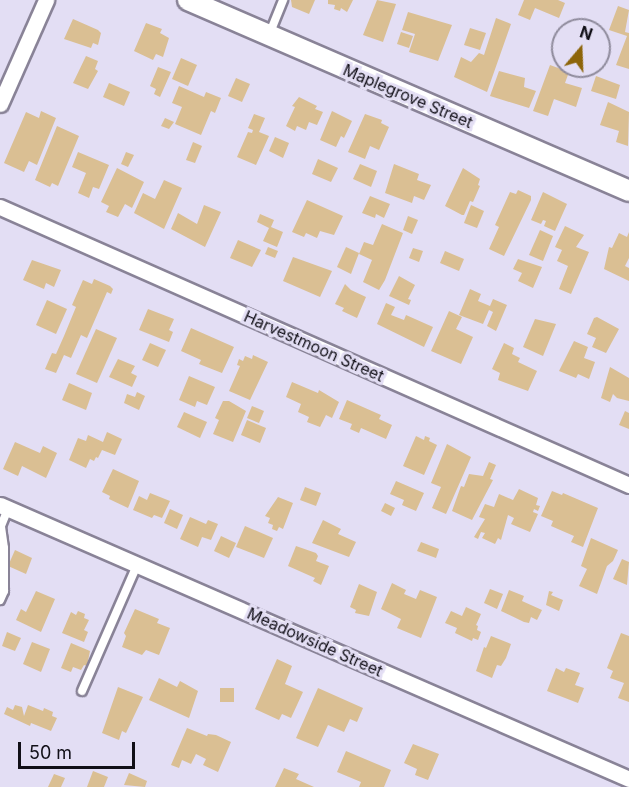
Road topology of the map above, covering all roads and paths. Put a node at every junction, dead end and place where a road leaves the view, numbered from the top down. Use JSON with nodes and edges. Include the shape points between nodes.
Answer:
{"nodes":[{"id":1,"x":46,"y":0,"type":"edge"},
{"id":2,"x":188,"y":0,"type":"edge"},
{"id":3,"x":283,"y":0,"type":"edge"},
{"id":4,"x":268,"y":35,"type":"junction"},
{"id":5,"x":0,"y":104,"type":"edge"},
{"id":6,"x":629,"y":191,"type":"edge"},
{"id":7,"x":0,"y":207,"type":"edge"},
{"id":8,"x":629,"y":485,"type":"edge"},
{"id":9,"x":4,"y":507,"type":"edge"},
{"id":10,"x":137,"y":565,"type":"junction"},
{"id":11,"x":0,"y":600,"type":"edge"},
{"id":12,"x":82,"y":691,"type":"dead end"},
{"id":13,"x":629,"y":779,"type":"edge"}],
"edges":[{"from":1,"to":5,"type":"street"},
{"from":2,"to":4,"type":"street","name":"Maplegrove Street"},
{"from":3,"to":4,"type":"lane"},
{"from":4,"to":6,"type":"street","name":"Maplegrove Street"},
{"from":7,"to":8,"type":"street","name":"Harvestmoon Street"},
{"from":9,"to":10,"type":"street","name":"Meadowside Street"},
{"from":9,"to":11,"type":"lane","via":[[4,591]]},
{"from":10,"to":12,"type":"lane"},
{"from":10,"to":13,"type":"street","name":"Meadowside Street"}]}
